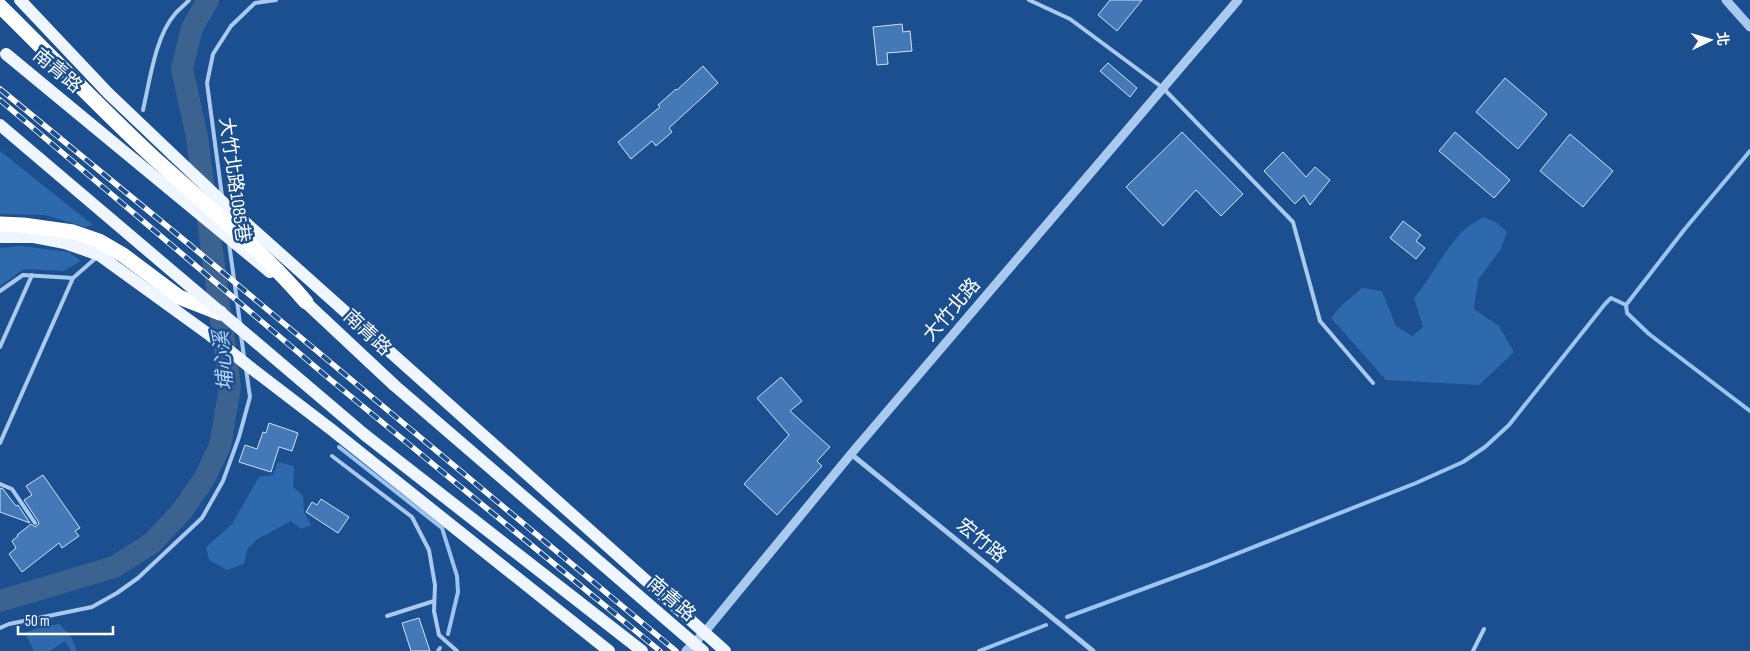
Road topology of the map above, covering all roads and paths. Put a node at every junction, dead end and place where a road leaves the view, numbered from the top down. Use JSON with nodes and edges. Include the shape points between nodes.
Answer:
{"nodes":[{"id":1,"x":20,"y":0,"type":"edge"},
{"id":2,"x":189,"y":0,"type":"edge"},
{"id":3,"x":276,"y":0,"type":"edge"},
{"id":4,"x":1030,"y":0,"type":"edge"},
{"id":5,"x":1238,"y":0,"type":"edge"},
{"id":6,"x":1726,"y":0,"type":"edge"},
{"id":7,"x":0,"y":6,"type":"edge"},
{"id":8,"x":1750,"y":27,"type":"edge"},
{"id":9,"x":0,"y":48,"type":"edge"},
{"id":10,"x":1163,"y":88,"type":"junction"},
{"id":11,"x":143,"y":110,"type":"dead end"},
{"id":12,"x":0,"y":125,"type":"edge"},
{"id":13,"x":0,"y":224,"type":"edge"},
{"id":14,"x":0,"y":237,"type":"edge"},
{"id":15,"x":99,"y":255,"type":"junction"},
{"id":16,"x":32,"y":275,"type":"junction"},
{"id":17,"x":73,"y":278,"type":"junction"},
{"id":18,"x":0,"y":291,"type":"edge"},
{"id":19,"x":306,"y":302,"type":"junction"},
{"id":20,"x":220,"y":313,"type":"junction"},
{"id":21,"x":0,"y":347,"type":"edge"},
{"id":22,"x":1373,"y":383,"type":"dead end"},
{"id":23,"x":0,"y":443,"type":"edge"},
{"id":24,"x":851,"y":454,"type":"junction"},
{"id":25,"x":332,"y":456,"type":"dead end"},
{"id":26,"x":0,"y":484,"type":"edge"},
{"id":27,"x":35,"y":523,"type":"dead end"},
{"id":28,"x":434,"y":601,"type":"junction"},
{"id":29,"x":387,"y":616,"type":"dead end"},
{"id":30,"x":0,"y":628,"type":"edge"},
{"id":31,"x":1484,"y":629,"type":"dead end"},
{"id":32,"x":704,"y":633,"type":"junction"},
{"id":33,"x":694,"y":649,"type":"edge"},
{"id":34,"x":457,"y":651,"type":"edge"},
{"id":35,"x":609,"y":651,"type":"edge"},
{"id":36,"x":642,"y":651,"type":"edge"},
{"id":37,"x":725,"y":651,"type":"edge"},
{"id":38,"x":1093,"y":651,"type":"edge"},
{"id":39,"x":1473,"y":651,"type":"edge"}],
"edges":[{"from":1,"to":32,"type":"main road","bridge":true,"via":[[108,93],[228,207]]},
{"from":2,"to":11,"type":"lane","via":[[166,28]]},
{"from":3,"to":30,"type":"lane","name":"大竹北路1085巷","via":[[255,3],[231,26],[213,54],[207,82],[250,396],[223,481],[202,518],[138,578],[117,593],[92,607]]},
{"from":4,"to":10,"type":"lane","via":[[1070,19]]},
{"from":5,"to":10,"type":"street","name":"大竹北路"},
{"from":6,"to":8,"type":"street"},
{"from":7,"to":19,"type":"highway","bridge":true,"via":[[154,158],[280,271]]},
{"from":9,"to":19,"type":"main road","name":"南青路","bridge":true},
{"from":10,"to":22,"type":"lane","via":[[1293,222],[1320,321]]},
{"from":10,"to":24,"type":"street","name":"大竹北路"},
{"from":12,"to":20,"type":"main road","bridge":true},
{"from":13,"to":20,"type":"highway","via":[[73,232],[99,241],[179,297]]},
{"from":14,"to":15,"type":"main road","via":[[57,242]]},
{"from":15,"to":17,"type":"lane"},
{"from":15,"to":35,"type":"main road","bridge":true,"via":[[340,436]]},
{"from":16,"to":17,"type":"lane"},
{"from":16,"to":18,"type":"lane","via":[[22,275]]},
{"from":16,"to":21,"type":"lane"},
{"from":17,"to":23,"type":"lane"},
{"from":19,"to":33,"type":"main road","name":"南青路","bridge":true,"via":[[394,385]]},
{"from":20,"to":36,"type":"main road","bridge":true,"via":[[365,435]]},
{"from":24,"to":32,"type":"street","name":"大竹北路"},
{"from":24,"to":38,"type":"street","name":"宏竹路"},
{"from":25,"to":28,"type":"lane","via":[[412,517],[429,550],[435,585]]},
{"from":26,"to":27,"type":"lane","via":[[12,489]]},
{"from":28,"to":29,"type":"lane"},
{"from":28,"to":34,"type":"lane","via":[[439,635]]},
{"from":31,"to":39,"type":"lane"},
{"from":32,"to":33,"type":"street","name":"大竹北路"},
{"from":32,"to":37,"type":"main road"}]}
